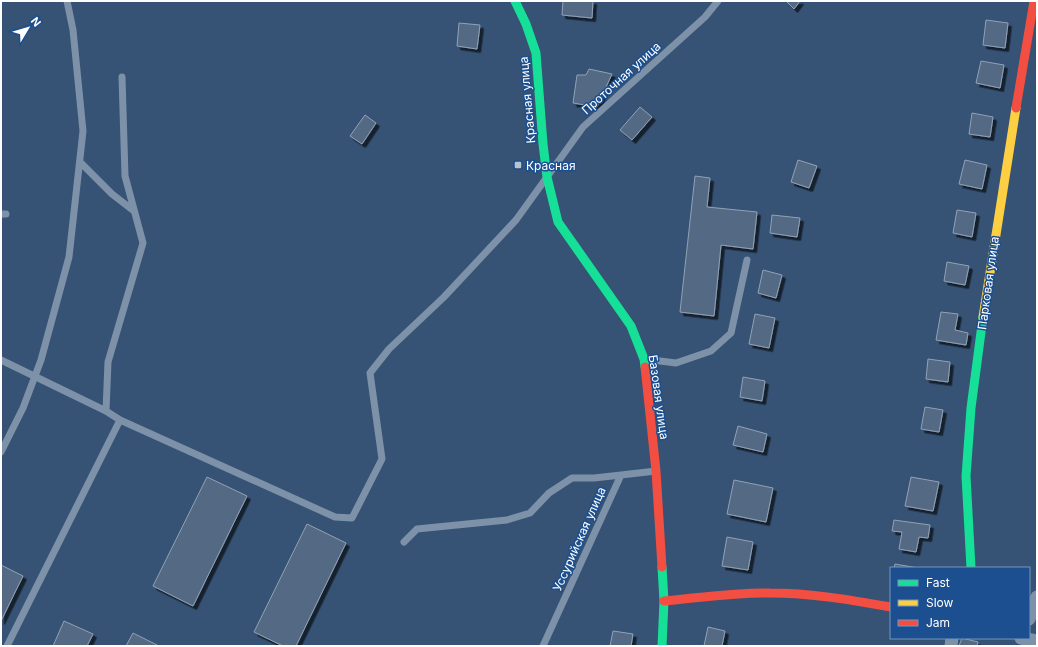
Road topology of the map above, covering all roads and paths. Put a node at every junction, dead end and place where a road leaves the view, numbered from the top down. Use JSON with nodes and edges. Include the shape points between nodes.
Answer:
{"nodes":[{"id":1,"x":67,"y":1,"type":"edge"},
{"id":2,"x":515,"y":1,"type":"edge"},
{"id":3,"x":718,"y":1,"type":"edge"},
{"id":4,"x":1034,"y":1,"type":"edge"},
{"id":5,"x":122,"y":77,"type":"dead end"},
{"id":6,"x":80,"y":162,"type":"junction"},
{"id":7,"x":547,"y":177,"type":"junction"},
{"id":8,"x":134,"y":211,"type":"junction"},
{"id":9,"x":747,"y":260,"type":"dead end"},
{"id":10,"x":644,"y":359,"type":"junction"},
{"id":11,"x":1,"y":360,"type":"edge"},
{"id":12,"x":35,"y":376,"type":"junction"},
{"id":13,"x":106,"y":411,"type":"junction"},
{"id":14,"x":120,"y":420,"type":"junction"},
{"id":15,"x":1,"y":452,"type":"edge"},
{"id":16,"x":656,"y":471,"type":"junction"},
{"id":17,"x":621,"y":475,"type":"junction"},
{"id":18,"x":404,"y":542,"type":"dead end"},
{"id":19,"x":971,"y":567,"type":"edge"},
{"id":20,"x":1037,"y":597,"type":"edge"},
{"id":21,"x":664,"y":601,"type":"junction"},
{"id":22,"x":890,"y":607,"type":"edge"},
{"id":23,"x":1030,"y":616,"type":"edge"},
{"id":24,"x":1027,"y":639,"type":"edge"},
{"id":25,"x":1037,"y":641,"type":"edge"},
{"id":26,"x":7,"y":646,"type":"edge"},
{"id":27,"x":543,"y":646,"type":"edge"},
{"id":28,"x":662,"y":646,"type":"edge"}],
"edges":[{"from":1,"to":6,"type":"lane","via":[[73,30],[84,131]]},
{"from":2,"to":7,"type":"street","name":"Красная улица","via":[[536,53]]},
{"from":3,"to":7,"type":"lane","name":"Проточная улица","via":[[705,17],[583,127]]},
{"from":4,"to":19,"type":"street","name":"Парковая улица","via":[[996,232],[971,408],[966,476]]},
{"from":5,"to":8,"type":"lane","via":[[126,176]]},
{"from":6,"to":8,"type":"lane","via":[[112,194]]},
{"from":6,"to":12,"type":"lane","via":[[69,257]]},
{"from":7,"to":10,"type":"street","name":"Базовая улица","via":[[558,222],[631,326]]},
{"from":7,"to":14,"type":"lane","name":"Проточная улица","via":[[516,220],[444,297],[389,349],[370,373],[382,459],[352,518],[335,517]]},
{"from":8,"to":13,"type":"lane","via":[[143,244],[108,362]]},
{"from":9,"to":10,"type":"lane","via":[[731,333],[711,351],[676,364]]},
{"from":10,"to":16,"type":"street","name":"Базовая улица"},
{"from":11,"to":12,"type":"lane"},
{"from":12,"to":13,"type":"lane"},
{"from":12,"to":15,"type":"lane","via":[[23,408]]},
{"from":13,"to":14,"type":"lane"},
{"from":14,"to":26,"type":"lane"},
{"from":16,"to":17,"type":"lane"},
{"from":16,"to":21,"type":"street","name":"Базовая улица"},
{"from":17,"to":18,"type":"lane","via":[[572,478],[549,493],[530,513],[507,520],[417,529]]},
{"from":17,"to":27,"type":"lane","name":"Уссурийская улица"},
{"from":20,"to":23,"type":"street"},
{"from":21,"to":22,"type":"street","via":[[753,593],[841,598]]},
{"from":21,"to":28,"type":"street","name":"Базовая улица"},
{"from":24,"to":25,"type":"street"}]}
